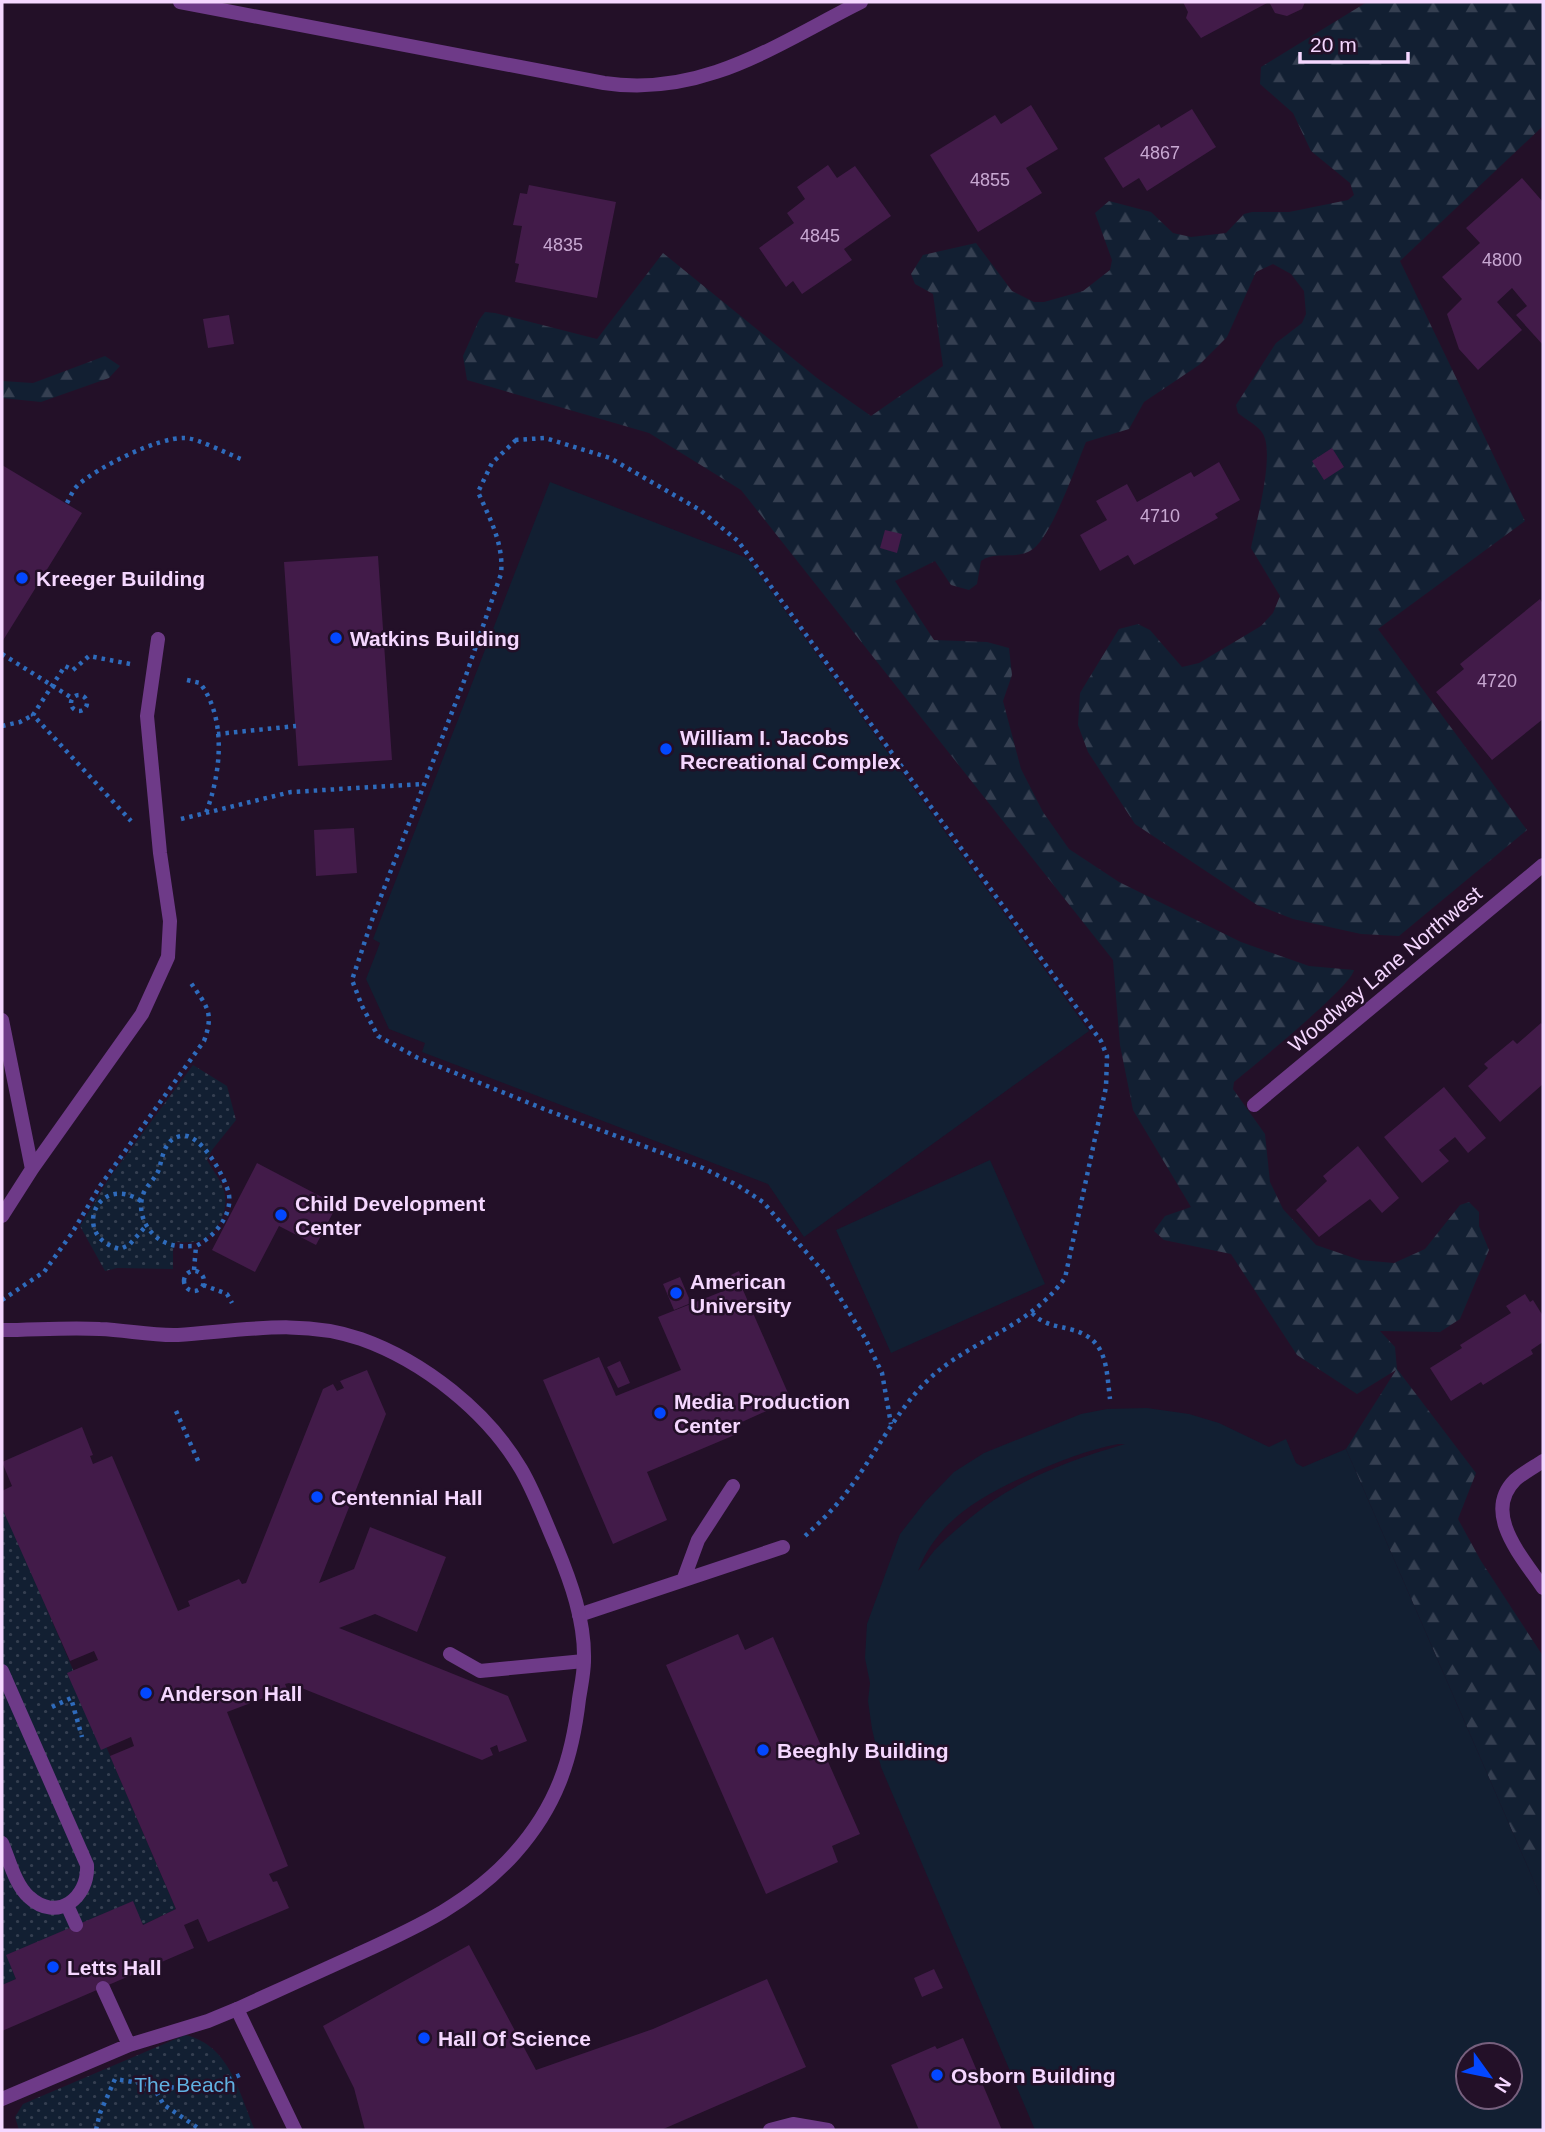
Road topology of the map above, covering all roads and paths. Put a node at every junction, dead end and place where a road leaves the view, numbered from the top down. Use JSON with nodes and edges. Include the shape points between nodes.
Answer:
{"nodes":[{"id":1,"x":180,"y":2,"type":"edge"},
{"id":2,"x":861,"y":2,"type":"edge"},
{"id":3,"x":241,"y":459,"type":"dead end"},
{"id":4,"x":67,"y":503,"type":"dead end"},
{"id":5,"x":158,"y":639,"type":"dead end"},
{"id":6,"x":2,"y":654,"type":"edge"},
{"id":7,"x":99,"y":657,"type":"dead end"},
{"id":8,"x":187,"y":680,"type":"dead end"},
{"id":9,"x":52,"y":686,"type":"junction"},
{"id":10,"x":72,"y":698,"type":"dead end"},
{"id":11,"x":33,"y":715,"type":"junction"},
{"id":12,"x":2,"y":726,"type":"edge"},
{"id":13,"x":296,"y":726,"type":"dead end"},
{"id":14,"x":217,"y":734,"type":"junction"},
{"id":15,"x":424,"y":784,"type":"junction"},
{"id":16,"x":206,"y":813,"type":"junction"},
{"id":17,"x":180,"y":819,"type":"dead end"},
{"id":18,"x":160,"y":853,"type":"junction"},
{"id":19,"x":1543,"y":865,"type":"edge"},
{"id":20,"x":189,"y":980,"type":"dead end"},
{"id":21,"x":2,"y":1020,"type":"edge"},
{"id":22,"x":1254,"y":1105,"type":"dead end"},
{"id":23,"x":32,"y":1169,"type":"junction"},
{"id":24,"x":141,"y":1201,"type":"junction"},
{"id":25,"x":2,"y":1216,"type":"edge"},
{"id":26,"x":146,"y":1226,"type":"junction"},
{"id":27,"x":196,"y":1246,"type":"junction"},
{"id":28,"x":194,"y":1270,"type":"junction"},
{"id":29,"x":203,"y":1285,"type":"junction"},
{"id":30,"x":2,"y":1300,"type":"edge"},
{"id":31,"x":232,"y":1303,"type":"dead end"},
{"id":32,"x":1032,"y":1313,"type":"junction"},
{"id":33,"x":2,"y":1330,"type":"edge"},
{"id":34,"x":1110,"y":1399,"type":"dead end"},
{"id":35,"x":176,"y":1410,"type":"dead end"},
{"id":36,"x":892,"y":1426,"type":"junction"},
{"id":37,"x":1543,"y":1461,"type":"edge"},
{"id":38,"x":199,"y":1463,"type":"dead end"},
{"id":39,"x":733,"y":1486,"type":"dead end"},
{"id":40,"x":783,"y":1546,"type":"joint"},
{"id":41,"x":684,"y":1578,"type":"junction"},
{"id":42,"x":1543,"y":1588,"type":"edge"},
{"id":43,"x":579,"y":1615,"type":"junction"},
{"id":44,"x":450,"y":1654,"type":"dead end"},
{"id":45,"x":584,"y":1661,"type":"junction"},
{"id":46,"x":2,"y":1671,"type":"edge"},
{"id":47,"x":52,"y":1707,"type":"dead end"},
{"id":48,"x":82,"y":1737,"type":"dead end"},
{"id":49,"x":2,"y":1843,"type":"edge"},
{"id":50,"x":67,"y":1905,"type":"junction"},
{"id":51,"x":76,"y":1925,"type":"dead end"},
{"id":52,"x":103,"y":1987,"type":"dead end"},
{"id":53,"x":237,"y":2009,"type":"junction"},
{"id":54,"x":129,"y":2045,"type":"junction"},
{"id":55,"x":244,"y":2073,"type":"dead end"},
{"id":56,"x":152,"y":2085,"type":"junction"},
{"id":57,"x":2,"y":2099,"type":"edge"},
{"id":58,"x":96,"y":2130,"type":"edge"},
{"id":59,"x":201,"y":2130,"type":"edge"},
{"id":60,"x":295,"y":2130,"type":"edge"},
{"id":61,"x":770,"y":2130,"type":"edge"},
{"id":62,"x":828,"y":2130,"type":"edge"}],
"edges":[{"from":1,"to":2,"type":"street","via":[[635,87],[713,75]]},
{"from":3,"to":4,"type":"path","via":[[186,438],[164,441],[95,472],[75,487]]},
{"from":5,"to":18,"type":"street","via":[[147,716]]},
{"from":6,"to":9,"type":"path"},
{"from":7,"to":9,"type":"path","via":[[89,656],[73,670],[65,666]]},
{"from":8,"to":14,"type":"path","via":[[200,683],[209,695]]},
{"from":9,"to":10,"type":"path"},
{"from":9,"to":11,"type":"path"},
{"from":11,"to":12,"type":"path"},
{"from":11,"to":18,"type":"path"},
{"from":13,"to":14,"type":"path"},
{"from":14,"to":16,"type":"path","via":[[217,778]]},
{"from":15,"to":16,"type":"path","via":[[290,792]]},
{"from":15,"to":32,"type":"path","via":[[501,573],[503,556],[478,492],[492,463],[515,440],[545,439],[610,458],[701,510],[738,541],[1101,1041],[1107,1056],[1105,1096],[1065,1278]]},
{"from":15,"to":36,"type":"path","via":[[352,980],[378,1036],[446,1071],[703,1168],[763,1202],[826,1275],[865,1338],[882,1373]]},
{"from":16,"to":17,"type":"path"},
{"from":18,"to":23,"type":"street","via":[[170,921],[168,957],[142,1014]]},
{"from":19,"to":22,"type":"street","name":"Woodway Lane Northwest"},
{"from":20,"to":30,"type":"path","via":[[205,1003],[211,1022],[204,1041],[100,1185],[57,1256],[44,1272]]},
{"from":21,"to":23,"type":"street"},
{"from":23,"to":25,"type":"street"},
{"from":24,"to":26,"type":"path"},
{"from":24,"to":26,"type":"path","via":[[113,1193],[100,1202],[93,1224],[105,1244],[120,1249],[130,1245]]},
{"from":24,"to":27,"type":"path","via":[[166,1146],[178,1136],[193,1136],[217,1167],[229,1196],[220,1225],[212,1237]]},
{"from":26,"to":27,"type":"path","via":[[170,1244]]},
{"from":27,"to":28,"type":"path"},
{"from":28,"to":29,"type":"path","via":[[203,1275]]},
{"from":28,"to":29,"type":"path","via":[[186,1274],[186,1287],[195,1291]]},
{"from":29,"to":31,"type":"path","via":[[227,1294]]},
{"from":32,"to":34,"type":"path","via":[[1041,1322],[1095,1341],[1105,1361]]},
{"from":32,"to":36,"type":"path","via":[[927,1381]]},
{"from":33,"to":43,"type":"street","via":[[97,1329],[175,1335],[306,1328],[384,1349],[456,1394],[504,1444],[547,1525]]},
{"from":35,"to":38,"type":"path"},
{"from":36,"to":40,"type":"path","via":[[825,1517],[803,1537]]},
{"from":37,"to":42,"type":"street","via":[[1515,1480],[1502,1504],[1503,1524]]},
{"from":39,"to":41,"type":"street","via":[[698,1540]]},
{"from":40,"to":41,"type":"street"},
{"from":41,"to":43,"type":"street"},
{"from":43,"to":45,"type":"street"},
{"from":44,"to":45,"type":"street","via":[[480,1671]]},
{"from":45,"to":53,"type":"street","via":[[565,1769],[535,1828],[495,1874],[434,1918]]},
{"from":46,"to":50,"type":"street","via":[[87,1865],[84,1888]]},
{"from":47,"to":48,"type":"path","via":[[71,1698]]},
{"from":49,"to":50,"type":"street","via":[[27,1896],[46,1907]]},
{"from":50,"to":51,"type":"street"},
{"from":52,"to":54,"type":"street"},
{"from":53,"to":54,"type":"street"},
{"from":53,"to":60,"type":"street"},
{"from":54,"to":57,"type":"street"},
{"from":55,"to":56,"type":"path","via":[[207,2088]]},
{"from":56,"to":58,"type":"path","via":[[115,2080]]},
{"from":56,"to":59,"type":"path","via":[[164,2105]]},
{"from":61,"to":62,"type":"street","via":[[793,2124]]}]}
